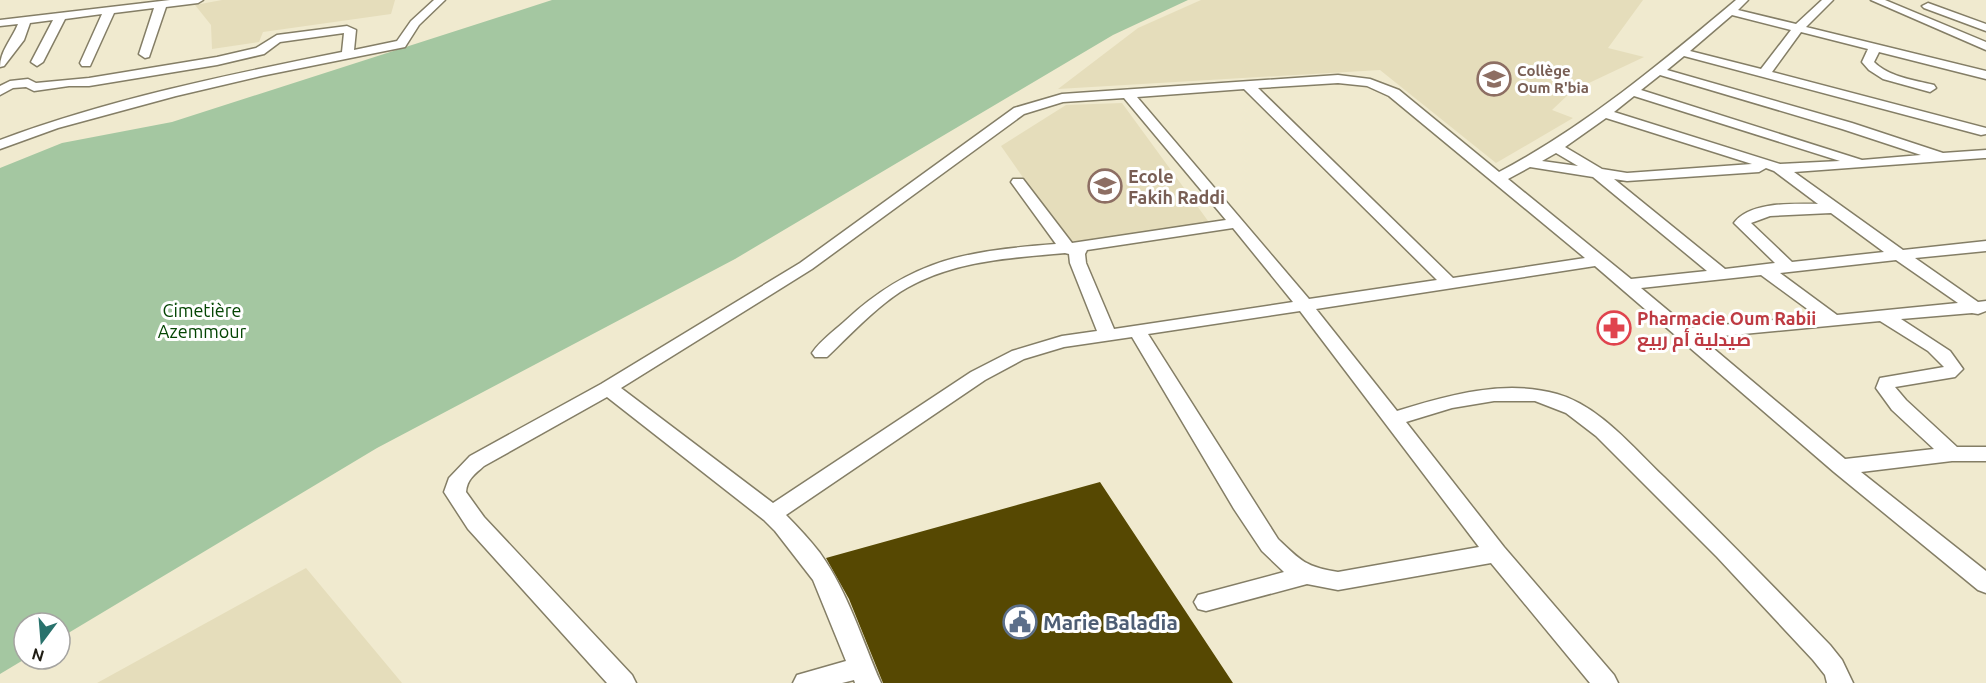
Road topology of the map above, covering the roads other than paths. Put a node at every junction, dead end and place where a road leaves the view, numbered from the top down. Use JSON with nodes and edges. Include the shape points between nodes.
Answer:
{"nodes":[{"id":1,"x":198,"y":0,"type":"edge"},
{"id":2,"x":440,"y":0,"type":"edge"},
{"id":3,"x":1743,"y":0,"type":"edge"},
{"id":4,"x":1827,"y":0,"type":"edge"},
{"id":5,"x":1876,"y":0,"type":"edge"},
{"id":6,"x":161,"y":5,"type":"junction"},
{"id":7,"x":1928,"y":6,"type":"dead end"},
{"id":8,"x":1730,"y":11,"type":"junction"},
{"id":9,"x":109,"y":12,"type":"junction"},
{"id":10,"x":60,"y":18,"type":"junction"},
{"id":11,"x":25,"y":22,"type":"junction"},
{"id":12,"x":0,"y":23,"type":"edge"},
{"id":13,"x":1799,"y":27,"type":"junction"},
{"id":14,"x":1986,"y":28,"type":"edge"},
{"id":15,"x":18,"y":40,"type":"junction"},
{"id":16,"x":0,"y":44,"type":"edge"},
{"id":17,"x":1876,"y":46,"type":"junction"},
{"id":18,"x":1986,"y":46,"type":"edge"},
{"id":19,"x":1682,"y":52,"type":"junction"},
{"id":20,"x":145,"y":54,"type":"dead end"},
{"id":21,"x":348,"y":55,"type":"junction"},
{"id":22,"x":37,"y":62,"type":"dead end"},
{"id":23,"x":0,"y":63,"type":"edge"},
{"id":24,"x":86,"y":63,"type":"dead end"},
{"id":25,"x":1659,"y":71,"type":"junction"},
{"id":26,"x":1764,"y":74,"type":"junction"},
{"id":27,"x":1986,"y":75,"type":"edge"},
{"id":28,"x":1246,"y":84,"type":"junction"},
{"id":29,"x":1930,"y":88,"type":"dead end"},
{"id":30,"x":0,"y":91,"type":"edge"},
{"id":31,"x":1633,"y":92,"type":"junction"},
{"id":32,"x":1127,"y":93,"type":"junction"},
{"id":33,"x":1604,"y":113,"type":"junction"},
{"id":34,"x":1983,"y":128,"type":"edge"},
{"id":35,"x":0,"y":145,"type":"edge"},
{"id":36,"x":1556,"y":147,"type":"junction"},
{"id":37,"x":1985,"y":155,"type":"edge"},
{"id":38,"x":1943,"y":158,"type":"junction"},
{"id":39,"x":1529,"y":163,"type":"junction"},
{"id":40,"x":1865,"y":165,"type":"junction"},
{"id":41,"x":1774,"y":167,"type":"junction"},
{"id":42,"x":1601,"y":175,"type":"junction"},
{"id":43,"x":1497,"y":179,"type":"junction"},
{"id":44,"x":1018,"y":182,"type":"dead end"},
{"id":45,"x":1834,"y":208,"type":"junction"},
{"id":46,"x":1236,"y":224,"type":"junction"},
{"id":47,"x":1986,"y":246,"type":"edge"},
{"id":48,"x":1074,"y":248,"type":"junction"},
{"id":49,"x":1899,"y":255,"type":"junction"},
{"id":50,"x":1598,"y":261,"type":"junction"},
{"id":51,"x":1787,"y":266,"type":"junction"},
{"id":52,"x":1764,"y":269,"type":"junction"},
{"id":53,"x":1721,"y":273,"type":"junction"},
{"id":54,"x":1449,"y":283,"type":"junction"},
{"id":55,"x":1627,"y":284,"type":"junction"},
{"id":56,"x":1305,"y":306,"type":"junction"},
{"id":57,"x":1982,"y":309,"type":"edge"},
{"id":58,"x":1885,"y":316,"type":"junction"},
{"id":59,"x":1834,"y":321,"type":"junction"},
{"id":60,"x":1138,"y":332,"type":"junction"},
{"id":61,"x":1684,"y":334,"type":"junction"},
{"id":62,"x":1108,"y":336,"type":"junction"},
{"id":63,"x":821,"y":353,"type":"dead end"},
{"id":64,"x":608,"y":388,"type":"junction"},
{"id":65,"x":1394,"y":419,"type":"junction"},
{"id":66,"x":1952,"y":454,"type":"junction"},
{"id":67,"x":1986,"y":454,"type":"edge"},
{"id":68,"x":1841,"y":467,"type":"junction"},
{"id":69,"x":772,"y":514,"type":"junction"},
{"id":70,"x":1496,"y":553,"type":"junction"},
{"id":71,"x":1307,"y":575,"type":"junction"},
{"id":72,"x":1986,"y":584,"type":"edge"},
{"id":73,"x":1206,"y":602,"type":"dead end"},
{"id":74,"x":865,"y":675,"type":"edge"},
{"id":75,"x":623,"y":683,"type":"edge"},
{"id":76,"x":806,"y":683,"type":"edge"},
{"id":77,"x":1605,"y":683,"type":"edge"},
{"id":78,"x":1840,"y":683,"type":"edge"}],
"edges":[{"from":1,"to":6,"type":"street"},
{"from":2,"to":21,"type":"street","via":[[415,23],[401,44]]},
{"from":3,"to":8,"type":"street"},
{"from":4,"to":13,"type":"street"},
{"from":5,"to":18,"type":"street"},
{"from":6,"to":9,"type":"street"},
{"from":6,"to":20,"type":"street"},
{"from":7,"to":14,"type":"street"},
{"from":8,"to":13,"type":"street"},
{"from":8,"to":19,"type":"street"},
{"from":9,"to":10,"type":"street"},
{"from":9,"to":24,"type":"street"},
{"from":10,"to":11,"type":"street"},
{"from":10,"to":22,"type":"street"},
{"from":11,"to":12,"type":"street"},
{"from":11,"to":15,"type":"street"},
{"from":13,"to":17,"type":"street"},
{"from":13,"to":26,"type":"street"},
{"from":15,"to":16,"type":"street"},
{"from":15,"to":23,"type":"street"},
{"from":17,"to":27,"type":"street"},
{"from":17,"to":29,"type":"street","via":[[1868,62],[1872,68]]},
{"from":19,"to":25,"type":"street"},
{"from":19,"to":26,"type":"street"},
{"from":21,"to":30,"type":"street","via":[[347,29],[277,39],[260,51],[217,62],[89,82],[34,87],[16,84]]},
{"from":21,"to":35,"type":"street","via":[[133,104]]},
{"from":25,"to":31,"type":"street"},
{"from":25,"to":38,"type":"street"},
{"from":26,"to":34,"type":"street"},
{"from":28,"to":32,"type":"street"},
{"from":28,"to":43,"type":"street","via":[[1338,79],[1378,85],[1402,99]]},
{"from":28,"to":54,"type":"street"},
{"from":31,"to":33,"type":"street"},
{"from":31,"to":40,"type":"street"},
{"from":32,"to":46,"type":"street"},
{"from":32,"to":64,"type":"street","via":[[1062,98],[1019,111],[806,266]]},
{"from":33,"to":36,"type":"street"},
{"from":33,"to":41,"type":"street"},
{"from":34,"to":37,"type":"street","via":[[1975,143]]},
{"from":36,"to":39,"type":"street"},
{"from":36,"to":42,"type":"street"},
{"from":37,"to":38,"type":"street"},
{"from":38,"to":40,"type":"street"},
{"from":39,"to":42,"type":"street"},
{"from":39,"to":43,"type":"street"},
{"from":40,"to":41,"type":"street"},
{"from":41,"to":42,"type":"street","via":[[1653,176]]},
{"from":41,"to":45,"type":"street"},
{"from":42,"to":53,"type":"street"},
{"from":43,"to":50,"type":"street"},
{"from":44,"to":48,"type":"street"},
{"from":45,"to":49,"type":"street"},
{"from":45,"to":51,"type":"street","via":[[1776,211],[1744,219],[1746,228]]},
{"from":46,"to":48,"type":"street"},
{"from":46,"to":56,"type":"street"},
{"from":47,"to":49,"type":"street"},
{"from":48,"to":62,"type":"street"},
{"from":48,"to":63,"type":"street","via":[[985,257],[908,280],[878,301]]},
{"from":49,"to":51,"type":"street"},
{"from":49,"to":57,"type":"street"},
{"from":50,"to":54,"type":"street"},
{"from":50,"to":55,"type":"street"},
{"from":51,"to":52,"type":"street"},
{"from":52,"to":53,"type":"street"},
{"from":52,"to":59,"type":"street"},
{"from":53,"to":55,"type":"street"},
{"from":54,"to":56,"type":"street"},
{"from":55,"to":61,"type":"street"},
{"from":56,"to":60,"type":"street"},
{"from":56,"to":65,"type":"street"},
{"from":57,"to":58,"type":"street"},
{"from":58,"to":59,"type":"street"},
{"from":58,"to":66,"type":"street","via":[[1953,364],[1954,369],[1948,373],[1901,378],[1887,382],[1886,388]]},
{"from":59,"to":61,"type":"street"},
{"from":60,"to":62,"type":"street"},
{"from":60,"to":71,"type":"street","via":[[1266,539],[1288,564]]},
{"from":61,"to":68,"type":"street"},
{"from":62,"to":69,"type":"street","via":[[1037,348],[1003,362]]},
{"from":64,"to":69,"type":"street"},
{"from":64,"to":75,"type":"street","via":[[477,461],[456,483],[455,492],[476,523]]},
{"from":65,"to":70,"type":"street"},
{"from":65,"to":78,"type":"street","via":[[1445,404],[1502,395],[1543,397],[1577,411],[1603,431],[1718,543],[1824,657],[1838,674]]},
{"from":66,"to":67,"type":"street"},
{"from":66,"to":68,"type":"street"},
{"from":68,"to":72,"type":"street"},
{"from":69,"to":74,"type":"street","via":[[812,561],[825,583]]},
{"from":70,"to":71,"type":"street","via":[[1338,581]]},
{"from":70,"to":77,"type":"street"},
{"from":71,"to":73,"type":"street"},
{"from":74,"to":76,"type":"street"}]}
